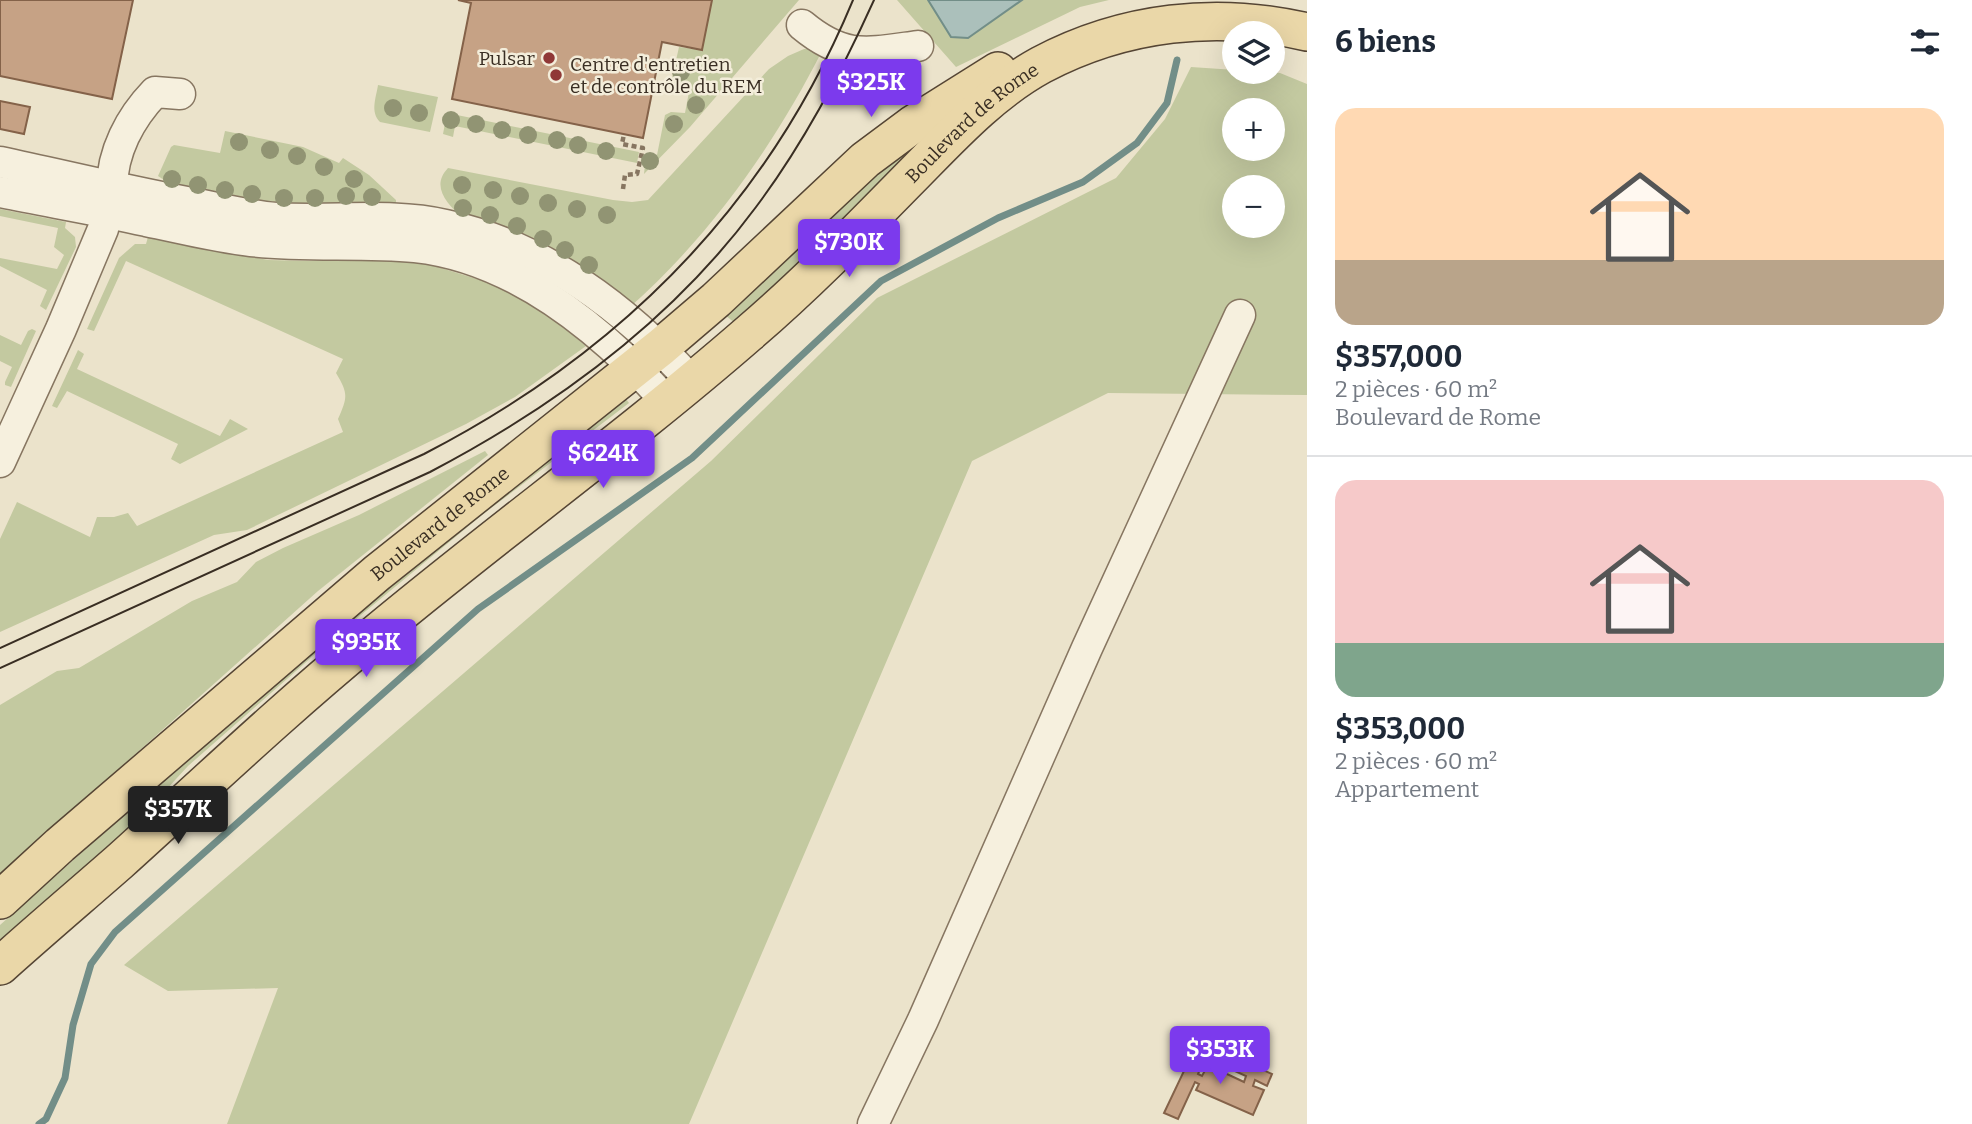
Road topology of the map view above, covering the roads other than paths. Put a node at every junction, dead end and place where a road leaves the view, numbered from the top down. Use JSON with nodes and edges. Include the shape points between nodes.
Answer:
{"nodes":[{"id":1,"x":1307,"y":17,"type":"edge"},
{"id":2,"x":802,"y":25,"type":"dead end"},
{"id":3,"x":1307,"y":32,"type":"edge"},
{"id":4,"x":918,"y":46,"type":"dead end"},
{"id":5,"x":180,"y":94,"type":"dead end"},
{"id":6,"x":0,"y":162,"type":"edge"},
{"id":7,"x":0,"y":192,"type":"edge"},
{"id":8,"x":110,"y":201,"type":"junction"},
{"id":9,"x":1240,"y":315,"type":"dead end"},
{"id":10,"x":649,"y":358,"type":"junction"},
{"id":11,"x":680,"y":392,"type":"junction"},
{"id":12,"x":0,"y":462,"type":"edge"},
{"id":13,"x":0,"y":900,"type":"edge"},
{"id":14,"x":0,"y":965,"type":"edge"},
{"id":15,"x":873,"y":1124,"type":"edge"}],
"edges":[{"from":1,"to":10,"type":"main road","name":"Boulevard de Rome","via":[[1203,4],[1156,9],[1069,33],[1004,67],[889,142]]},
{"from":2,"to":4,"type":"lane","via":[[840,49],[862,53]]},
{"from":3,"to":11,"type":"main road","name":"Boulevard de Rome","via":[[1231,21],[1161,24],[1095,42],[1014,81],[959,128],[800,288]]},
{"from":5,"to":8,"type":"lane","via":[[155,92],[139,108],[112,170]]},
{"from":6,"to":8,"type":"lane"},
{"from":7,"to":8,"type":"lane"},
{"from":8,"to":10,"type":"lane","via":[[275,218],[364,217],[444,224],[549,263],[604,300]]},
{"from":8,"to":12,"type":"lane","via":[[66,317]]},
{"from":9,"to":15,"type":"lane"},
{"from":10,"to":11,"type":"lane"},
{"from":10,"to":13,"type":"main road","name":"Boulevard de Rome","via":[[367,580]]},
{"from":11,"to":14,"type":"main road","name":"Boulevard de Rome","via":[[365,642]]}]}
